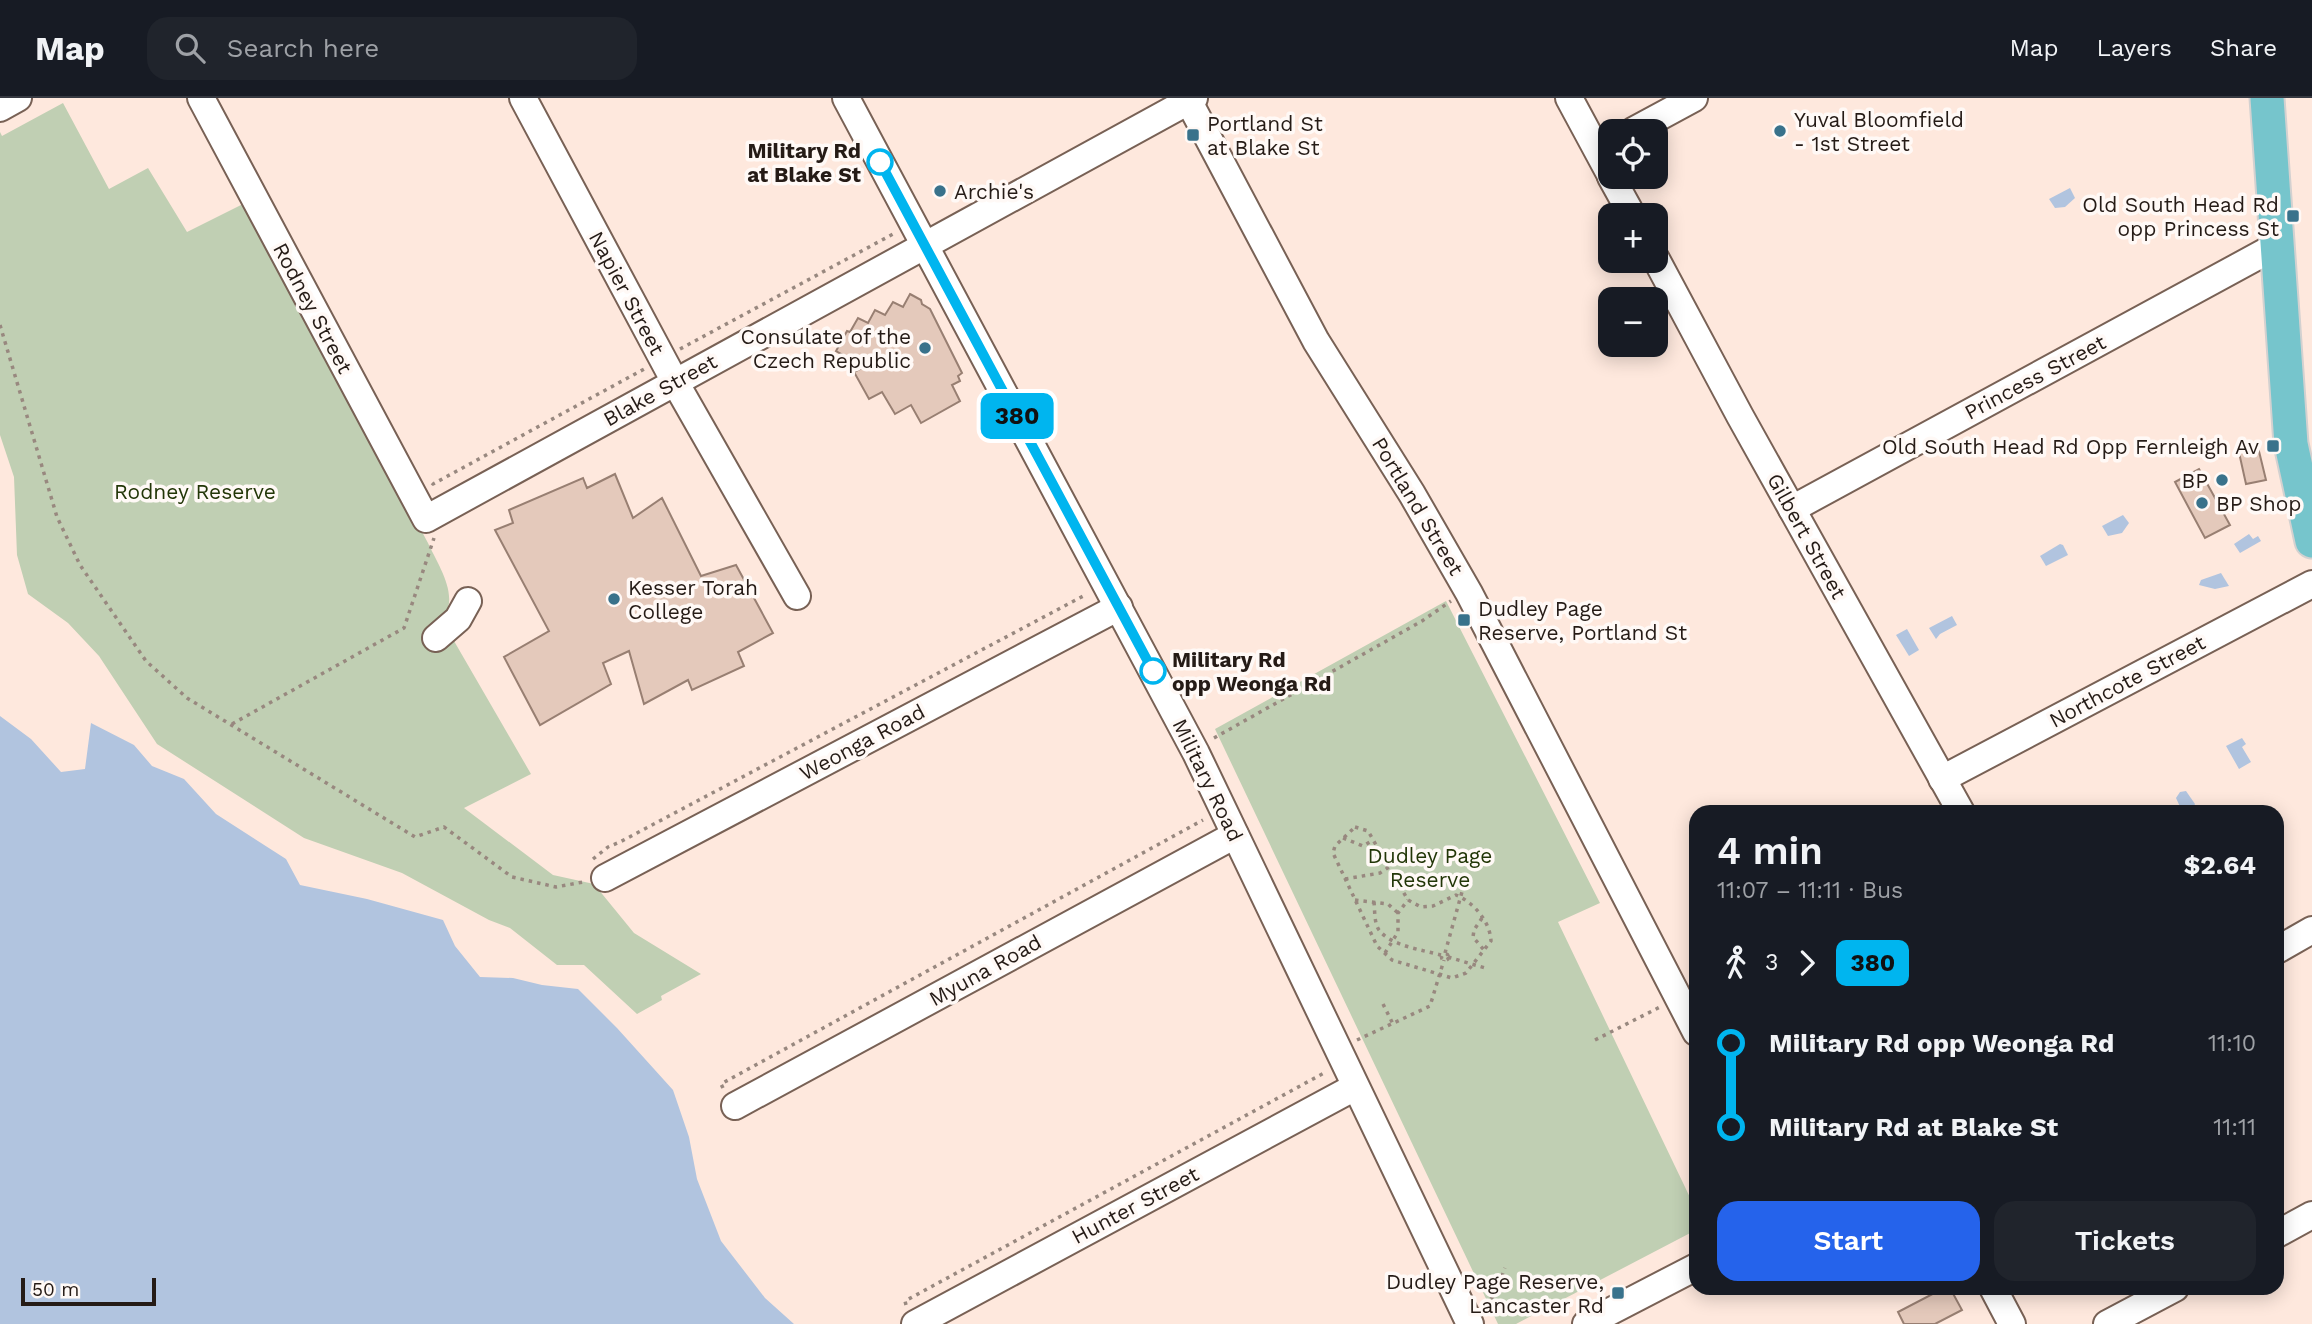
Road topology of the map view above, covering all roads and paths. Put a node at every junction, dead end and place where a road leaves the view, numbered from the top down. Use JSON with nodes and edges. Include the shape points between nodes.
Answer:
{"nodes":[{"id":1,"x":18,"y":98,"type":"edge"},
{"id":2,"x":201,"y":98,"type":"edge"},
{"id":3,"x":523,"y":98,"type":"edge"},
{"id":4,"x":846,"y":98,"type":"edge"},
{"id":5,"x":1569,"y":98,"type":"edge"},
{"id":6,"x":1694,"y":98,"type":"edge"},
{"id":7,"x":2267,"y":98,"type":"edge"},
{"id":8,"x":1190,"y":99,"type":"edge"},
{"id":9,"x":0,"y":108,"type":"edge"},
{"id":10,"x":1655,"y":119,"type":"edge"},
{"id":11,"x":1598,"y":139,"type":"edge"},
{"id":12,"x":904,"y":229,"type":"dead end"},
{"id":13,"x":925,"y":245,"type":"junction"},
{"id":14,"x":2278,"y":245,"type":"junction"},
{"id":15,"x":1664,"y":273,"type":"edge"},
{"id":16,"x":0,"y":325,"type":"edge"},
{"id":17,"x":669,"y":370,"type":"junction"},
{"id":18,"x":427,"y":472,"type":"dead end"},
{"id":19,"x":2305,"y":475,"type":"edge"},
{"id":20,"x":1792,"y":509,"type":"junction"},
{"id":21,"x":430,"y":527,"type":"junction"},
{"id":22,"x":2312,"y":541,"type":"edge"},
{"id":23,"x":2312,"y":584,"type":"edge"},
{"id":24,"x":1087,"y":594,"type":"dead end"},
{"id":25,"x":797,"y":596,"type":"dead end"},
{"id":26,"x":468,"y":601,"type":"dead end"},
{"id":27,"x":1445,"y":604,"type":"dead end"},
{"id":28,"x":1119,"y":607,"type":"junction"},
{"id":29,"x":436,"y":638,"type":"dead end"},
{"id":30,"x":232,"y":724,"type":"junction"},
{"id":31,"x":1209,"y":745,"type":"junction"},
{"id":32,"x":1942,"y":779,"type":"junction"},
{"id":33,"x":1957,"y":805,"type":"edge"},
{"id":34,"x":1203,"y":820,"type":"dead end"},
{"id":35,"x":1235,"y":835,"type":"junction"},
{"id":36,"x":1343,"y":838,"type":"junction"},
{"id":37,"x":1373,"y":840,"type":"junction"},
{"id":38,"x":1389,"y":867,"type":"junction"},
{"id":39,"x":605,"y":877,"type":"junction"},
{"id":40,"x":1345,"y":879,"type":"junction"},
{"id":41,"x":1465,"y":881,"type":"dead end"},
{"id":42,"x":1461,"y":897,"type":"junction"},
{"id":43,"x":1355,"y":900,"type":"junction"},
{"id":44,"x":1408,"y":900,"type":"junction"},
{"id":45,"x":1374,"y":902,"type":"junction"},
{"id":46,"x":1398,"y":913,"type":"junction"},
{"id":47,"x":1482,"y":918,"type":"junction"},
{"id":48,"x":2312,"y":930,"type":"edge"},
{"id":49,"x":1393,"y":940,"type":"junction"},
{"id":50,"x":2284,"y":946,"type":"edge"},
{"id":51,"x":1484,"y":950,"type":"junction"},
{"id":52,"x":1385,"y":953,"type":"junction"},
{"id":53,"x":1445,"y":956,"type":"junction"},
{"id":54,"x":1472,"y":964,"type":"junction"},
{"id":55,"x":1485,"y":968,"type":"dead end"},
{"id":56,"x":1440,"y":974,"type":"junction"},
{"id":57,"x":1678,"y":998,"type":"junction"},
{"id":58,"x":1383,"y":1004,"type":"dead end"},
{"id":59,"x":1689,"y":1019,"type":"edge"},
{"id":60,"x":1393,"y":1024,"type":"junction"},
{"id":61,"x":1357,"y":1040,"type":"dead end"},
{"id":62,"x":1595,"y":1040,"type":"dead end"},
{"id":63,"x":1324,"y":1073,"type":"dead end"},
{"id":64,"x":1355,"y":1087,"type":"junction"},
{"id":65,"x":735,"y":1106,"type":"joint"},
{"id":66,"x":2312,"y":1215,"type":"edge"},
{"id":67,"x":2284,"y":1230,"type":"edge"},
{"id":68,"x":1505,"y":1268,"type":"dead end"},
{"id":69,"x":1689,"y":1271,"type":"edge"},
{"id":70,"x":1997,"y":1295,"type":"edge"},
{"id":71,"x":2162,"y":1295,"type":"edge"},
{"id":72,"x":1477,"y":1314,"type":"edge"},
{"id":73,"x":911,"y":1318,"type":"edge"},
{"id":74,"x":1586,"y":1324,"type":"edge"},
{"id":75,"x":2012,"y":1324,"type":"edge"},
{"id":76,"x":2108,"y":1324,"type":"edge"}],
"edges":[{"from":1,"to":9,"type":"street"},
{"from":2,"to":21,"type":"street","name":"Rodney Street"},
{"from":3,"to":17,"type":"street","name":"Napier Street"},
{"from":4,"to":13,"type":"street","name":"Military Road"},
{"from":5,"to":11,"type":"street"},
{"from":6,"to":10,"type":"street"},
{"from":7,"to":14,"type":"main road"},
{"from":8,"to":13,"type":"street","name":"Blake Street"},
{"from":8,"to":57,"type":"street","name":"Portland Street","via":[[1316,341],[1450,557]]},
{"from":12,"to":17,"type":"path"},
{"from":13,"to":17,"type":"street","name":"Blake Street"},
{"from":13,"to":28,"type":"street","name":"Military Road"},
{"from":14,"to":19,"type":"main road","via":[[2288,421]]},
{"from":14,"to":20,"type":"street","name":"Princess Street"},
{"from":15,"to":20,"type":"street","name":"Gilbert Street"},
{"from":16,"to":30,"type":"path","via":[[57,517],[80,565],[146,661],[187,698]]},
{"from":17,"to":18,"type":"path","via":[[433,484]]},
{"from":17,"to":21,"type":"street","name":"Blake Street"},
{"from":17,"to":25,"type":"street","name":"Napier Street"},
{"from":19,"to":22,"type":"main road"},
{"from":20,"to":32,"type":"street","name":"Gilbert Street"},
{"from":21,"to":30,"type":"path","via":[[404,628]]},
{"from":23,"to":32,"type":"street","name":"Northcote Street"},
{"from":24,"to":39,"type":"path","via":[[608,847],[591,862]]},
{"from":26,"to":29,"type":"street","via":[[458,619]]},
{"from":27,"to":31,"type":"path"},
{"from":28,"to":31,"type":"street","name":"Military Road"},
{"from":28,"to":39,"type":"street","name":"Weonga Road"},
{"from":30,"to":39,"type":"path","via":[[415,837],[444,827],[512,877],[556,887]]},
{"from":31,"to":35,"type":"street","name":"Military Road"},
{"from":32,"to":33,"type":"street","name":"Gilbert Street"},
{"from":34,"to":65,"type":"path","via":[[721,1084]]},
{"from":35,"to":64,"type":"street","name":"Military Road"},
{"from":35,"to":65,"type":"street","name":"Myuna Road"},
{"from":36,"to":37,"type":"path","via":[[1363,846]]},
{"from":36,"to":37,"type":"path","via":[[1355,827],[1368,831]]},
{"from":36,"to":40,"type":"path","via":[[1333,853]]},
{"from":37,"to":38,"type":"path"},
{"from":38,"to":40,"type":"path"},
{"from":38,"to":44,"type":"path"},
{"from":40,"to":43,"type":"path"},
{"from":41,"to":42,"type":"path"},
{"from":42,"to":44,"type":"path","via":[[1421,907]]},
{"from":42,"to":47,"type":"path","via":[[1471,901]]},
{"from":42,"to":53,"type":"path"},
{"from":43,"to":45,"type":"path"},
{"from":43,"to":52,"type":"path","via":[[1377,946]]},
{"from":44,"to":46,"type":"path"},
{"from":45,"to":46,"type":"path","via":[[1388,904]]},
{"from":45,"to":49,"type":"path","via":[[1379,930]]},
{"from":46,"to":49,"type":"path"},
{"from":47,"to":51,"type":"path","via":[[1491,932]]},
{"from":47,"to":51,"type":"path","via":[[1473,937]]},
{"from":48,"to":50,"type":"street"},
{"from":49,"to":52,"type":"path"},
{"from":49,"to":53,"type":"path"},
{"from":51,"to":54,"type":"path"},
{"from":52,"to":56,"type":"path","via":[[1392,960]]},
{"from":53,"to":54,"type":"path"},
{"from":53,"to":56,"type":"path"},
{"from":54,"to":55,"type":"path"},
{"from":54,"to":56,"type":"path","via":[[1466,973],[1452,978]]},
{"from":56,"to":60,"type":"path","via":[[1430,1006]]},
{"from":57,"to":59,"type":"street","name":"Portland Street"},
{"from":57,"to":62,"type":"path"},
{"from":58,"to":60,"type":"path"},
{"from":60,"to":61,"type":"path"},
{"from":63,"to":73,"type":"path","via":[[905,1301]]},
{"from":64,"to":72,"type":"street","name":"Military Road"},
{"from":64,"to":73,"type":"street","name":"Hunter Street"},
{"from":66,"to":67,"type":"street"},
{"from":68,"to":72,"type":"path","via":[[1494,1296]]},
{"from":69,"to":74,"type":"street"},
{"from":70,"to":75,"type":"street"},
{"from":71,"to":76,"type":"street"}]}
